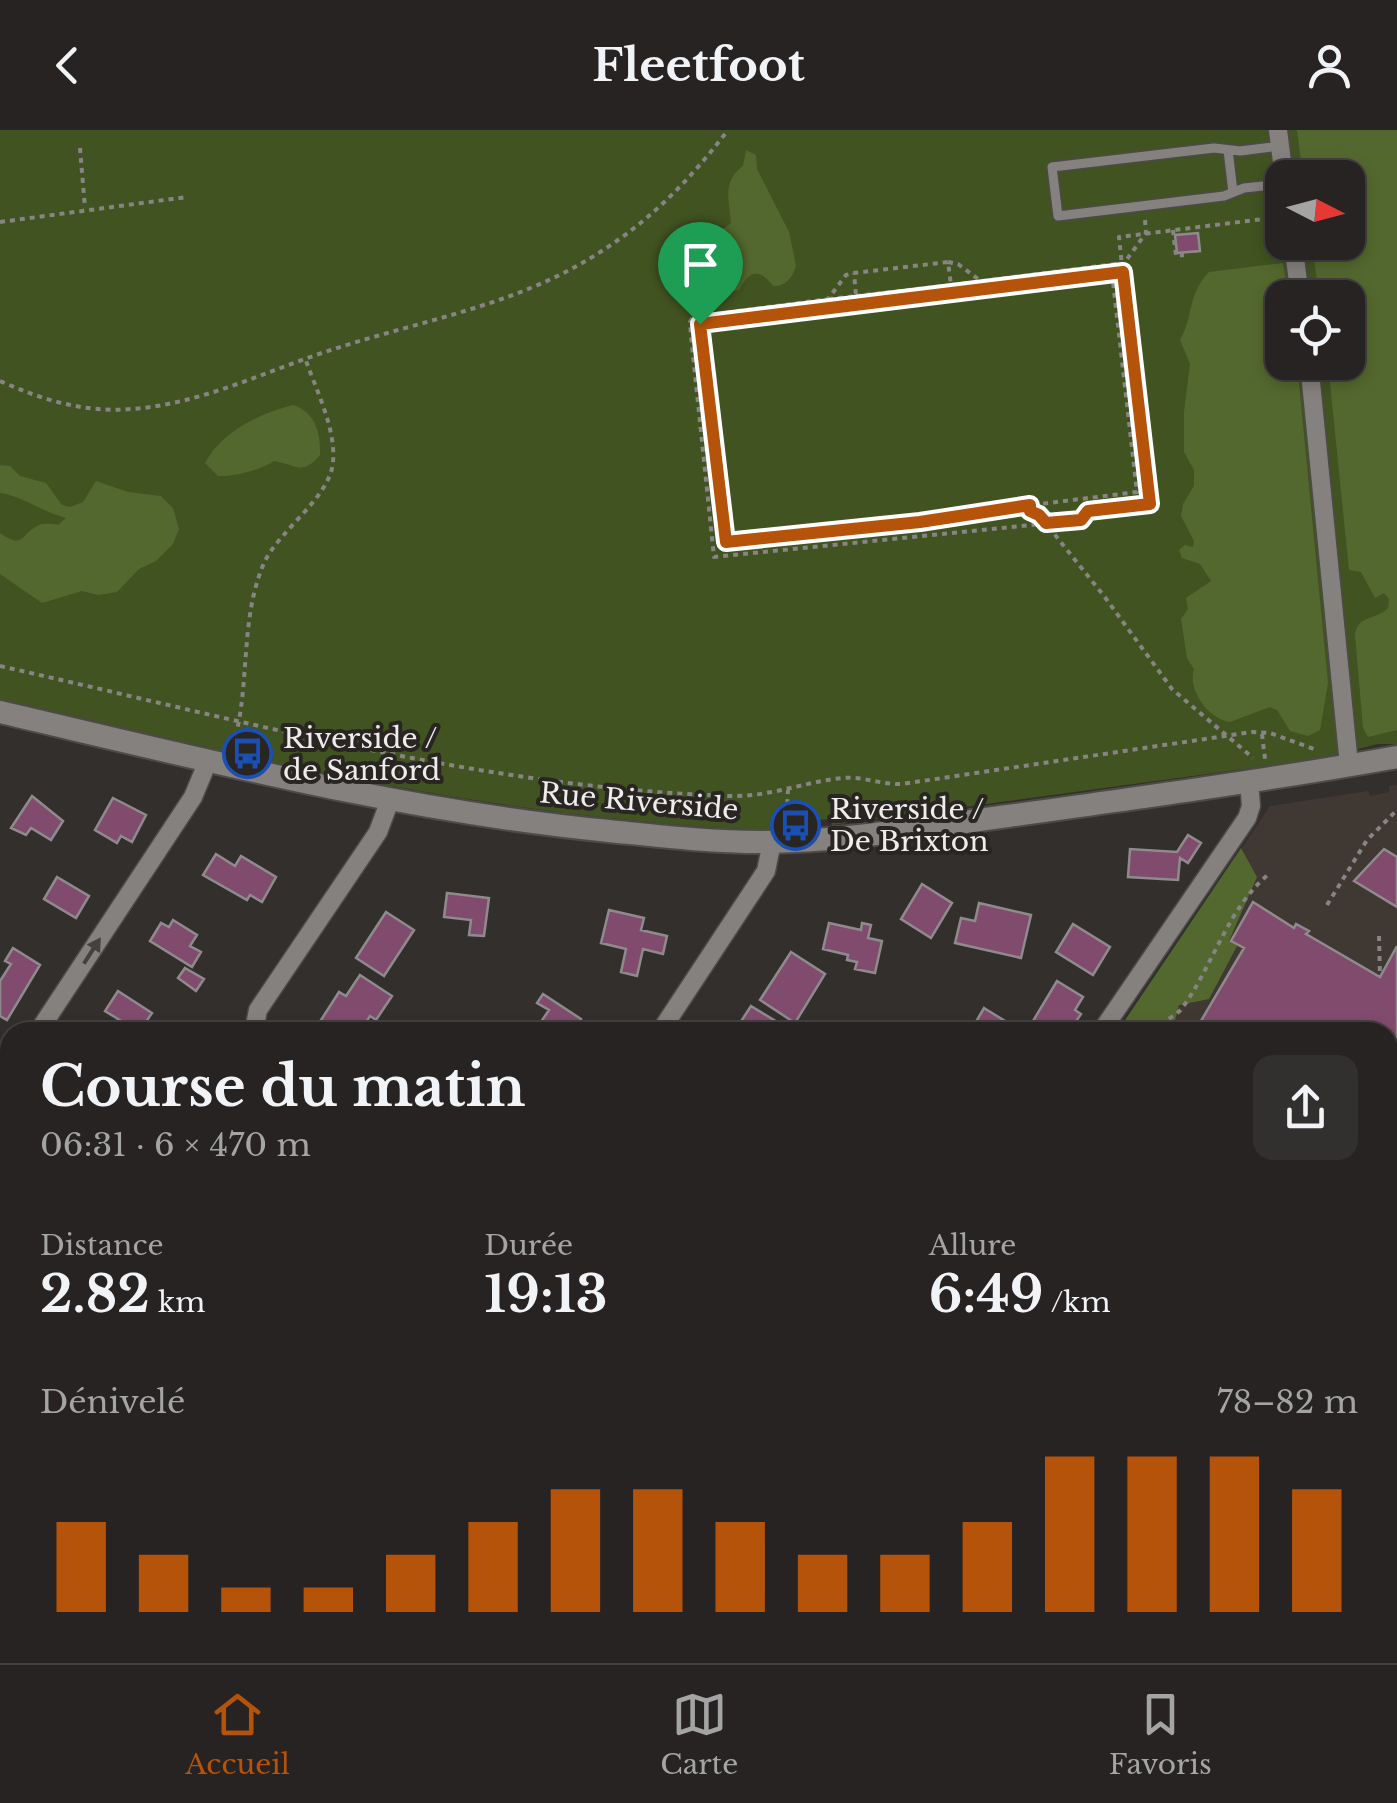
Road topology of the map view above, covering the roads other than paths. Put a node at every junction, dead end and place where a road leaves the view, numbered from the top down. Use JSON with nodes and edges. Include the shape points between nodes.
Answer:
{"nodes":[{"id":1,"x":1279,"y":138,"type":"edge"},
{"id":2,"x":1228,"y":150,"type":"junction"},
{"id":3,"x":1265,"y":185,"type":"edge"},
{"id":4,"x":1233,"y":192,"type":"junction"},
{"id":5,"x":1311,"y":380,"type":"edge"},
{"id":6,"x":0,"y":712,"type":"edge"},
{"id":7,"x":1397,"y":758,"type":"edge"},
{"id":8,"x":208,"y":761,"type":"junction"},
{"id":9,"x":1349,"y":765,"type":"junction"},
{"id":10,"x":1260,"y":770,"type":"junction"},
{"id":11,"x":390,"y":800,"type":"junction"},
{"id":12,"x":779,"y":835,"type":"junction"},
{"id":13,"x":45,"y":1022,"type":"edge"},
{"id":14,"x":256,"y":1022,"type":"edge"},
{"id":15,"x":667,"y":1022,"type":"edge"},
{"id":16,"x":1108,"y":1022,"type":"edge"}],
"edges":[{"from":1,"to":2,"type":"lane"},
{"from":2,"to":4,"type":"lane"},
{"from":2,"to":4,"type":"lane","via":[[1052,168],[1058,216]]},
{"from":3,"to":4,"type":"lane"},
{"from":5,"to":9,"type":"street"},
{"from":6,"to":8,"type":"street","name":"Rue Riverside"},
{"from":7,"to":9,"type":"street","name":"Rue Riverside"},
{"from":8,"to":11,"type":"street","name":"Rue Riverside"},
{"from":13,"to":8,"type":"street","one_way":true,"via":[[194,796]]},
{"from":9,"to":10,"type":"street","name":"Rue Riverside"},
{"from":10,"to":12,"type":"street","name":"Rue Riverside","via":[[882,832]]},
{"from":10,"to":16,"type":"street","via":[[1247,818]]},
{"from":11,"to":12,"type":"street","name":"Rue Riverside","via":[[694,839]]},
{"from":11,"to":14,"type":"street","via":[[378,832]]},
{"from":12,"to":15,"type":"street","via":[[766,872]]}]}
